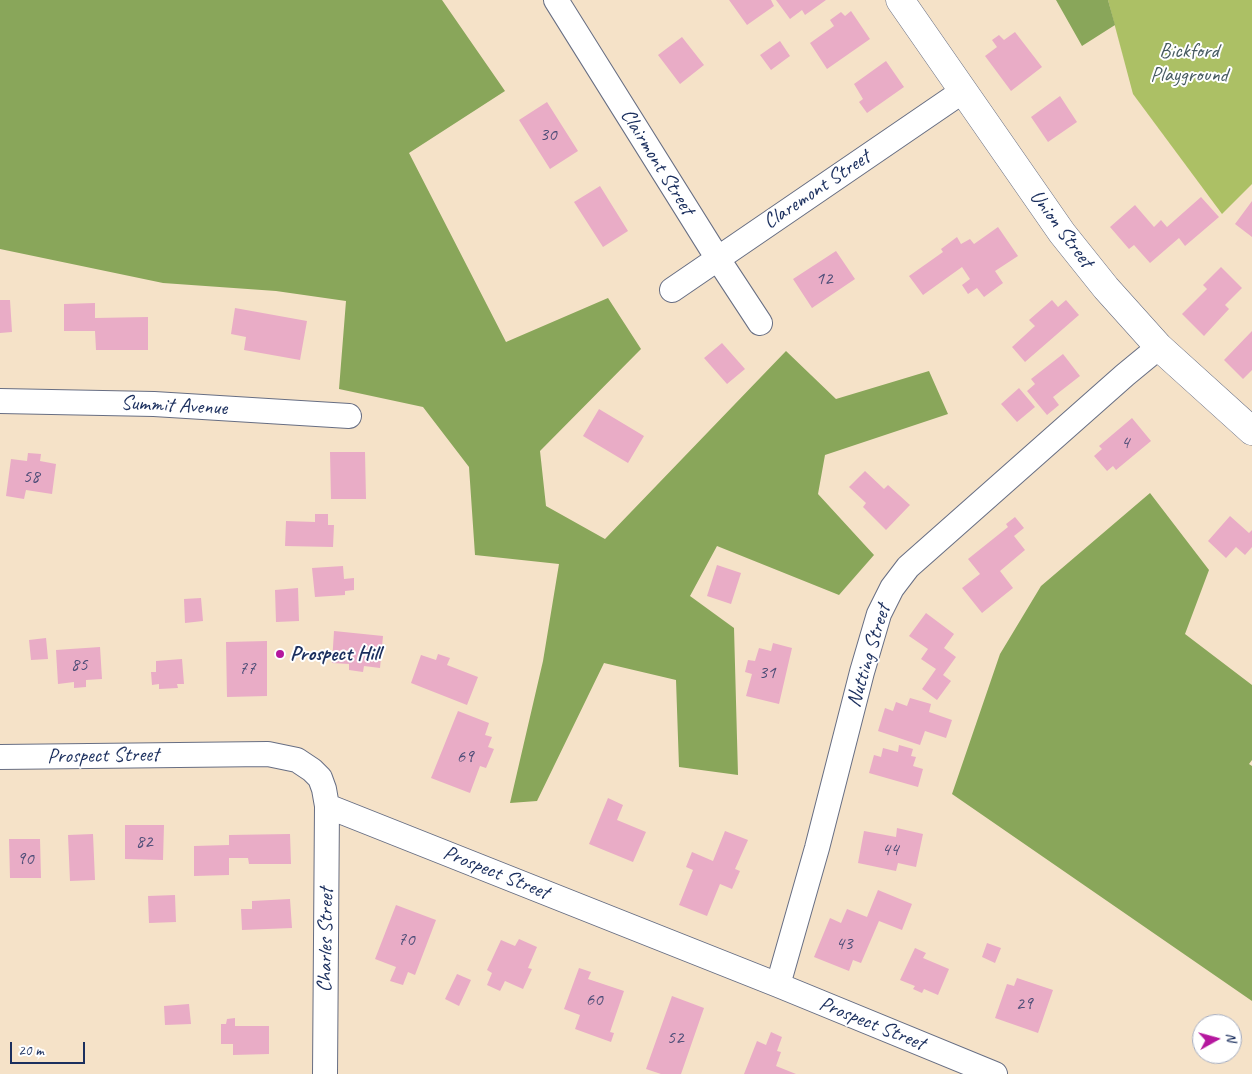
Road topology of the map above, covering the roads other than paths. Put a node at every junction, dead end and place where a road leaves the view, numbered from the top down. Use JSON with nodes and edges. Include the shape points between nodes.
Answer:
{"nodes":[{"id":1,"x":556,"y":0,"type":"edge"},
{"id":2,"x":900,"y":0,"type":"edge"},
{"id":3,"x":963,"y":91,"type":"junction"},
{"id":4,"x":718,"y":259,"type":"junction"},
{"id":5,"x":672,"y":290,"type":"dead end"},
{"id":6,"x":760,"y":323,"type":"dead end"},
{"id":7,"x":1159,"y":347,"type":"junction"},
{"id":8,"x":0,"y":401,"type":"edge"},
{"id":9,"x":348,"y":416,"type":"dead end"},
{"id":10,"x":1252,"y":431,"type":"edge"},
{"id":11,"x":0,"y":757,"type":"edge"},
{"id":12,"x":327,"y":806,"type":"junction"},
{"id":13,"x":778,"y":986,"type":"junction"},
{"id":14,"x":325,"y":1074,"type":"edge"},
{"id":15,"x":995,"y":1074,"type":"edge"}],
"edges":[{"from":1,"to":4,"type":"street","name":"Clairmont Street"},
{"from":2,"to":3,"type":"street","name":"Union Street"},
{"from":3,"to":4,"type":"street","name":"Claremont Street"},
{"from":3,"to":7,"type":"street","name":"Union Street","via":[[1062,233]]},
{"from":4,"to":5,"type":"street","name":"Claremont Street"},
{"from":4,"to":6,"type":"street","name":"Clairmont Street"},
{"from":7,"to":10,"type":"street","name":"Union Street"},
{"from":7,"to":13,"type":"street","name":"Nutting Street","via":[[908,567],[892,588],[879,614],[862,672]]},
{"from":8,"to":9,"type":"street","name":"Summit Avenue","via":[[154,404]]},
{"from":11,"to":12,"type":"street","name":"Prospect Street","via":[[282,756],[304,764],[320,778]]},
{"from":12,"to":13,"type":"street","name":"Prospect Street"},
{"from":12,"to":14,"type":"street","name":"Charles Street"},
{"from":13,"to":15,"type":"street","name":"Prospect Street"}]}
